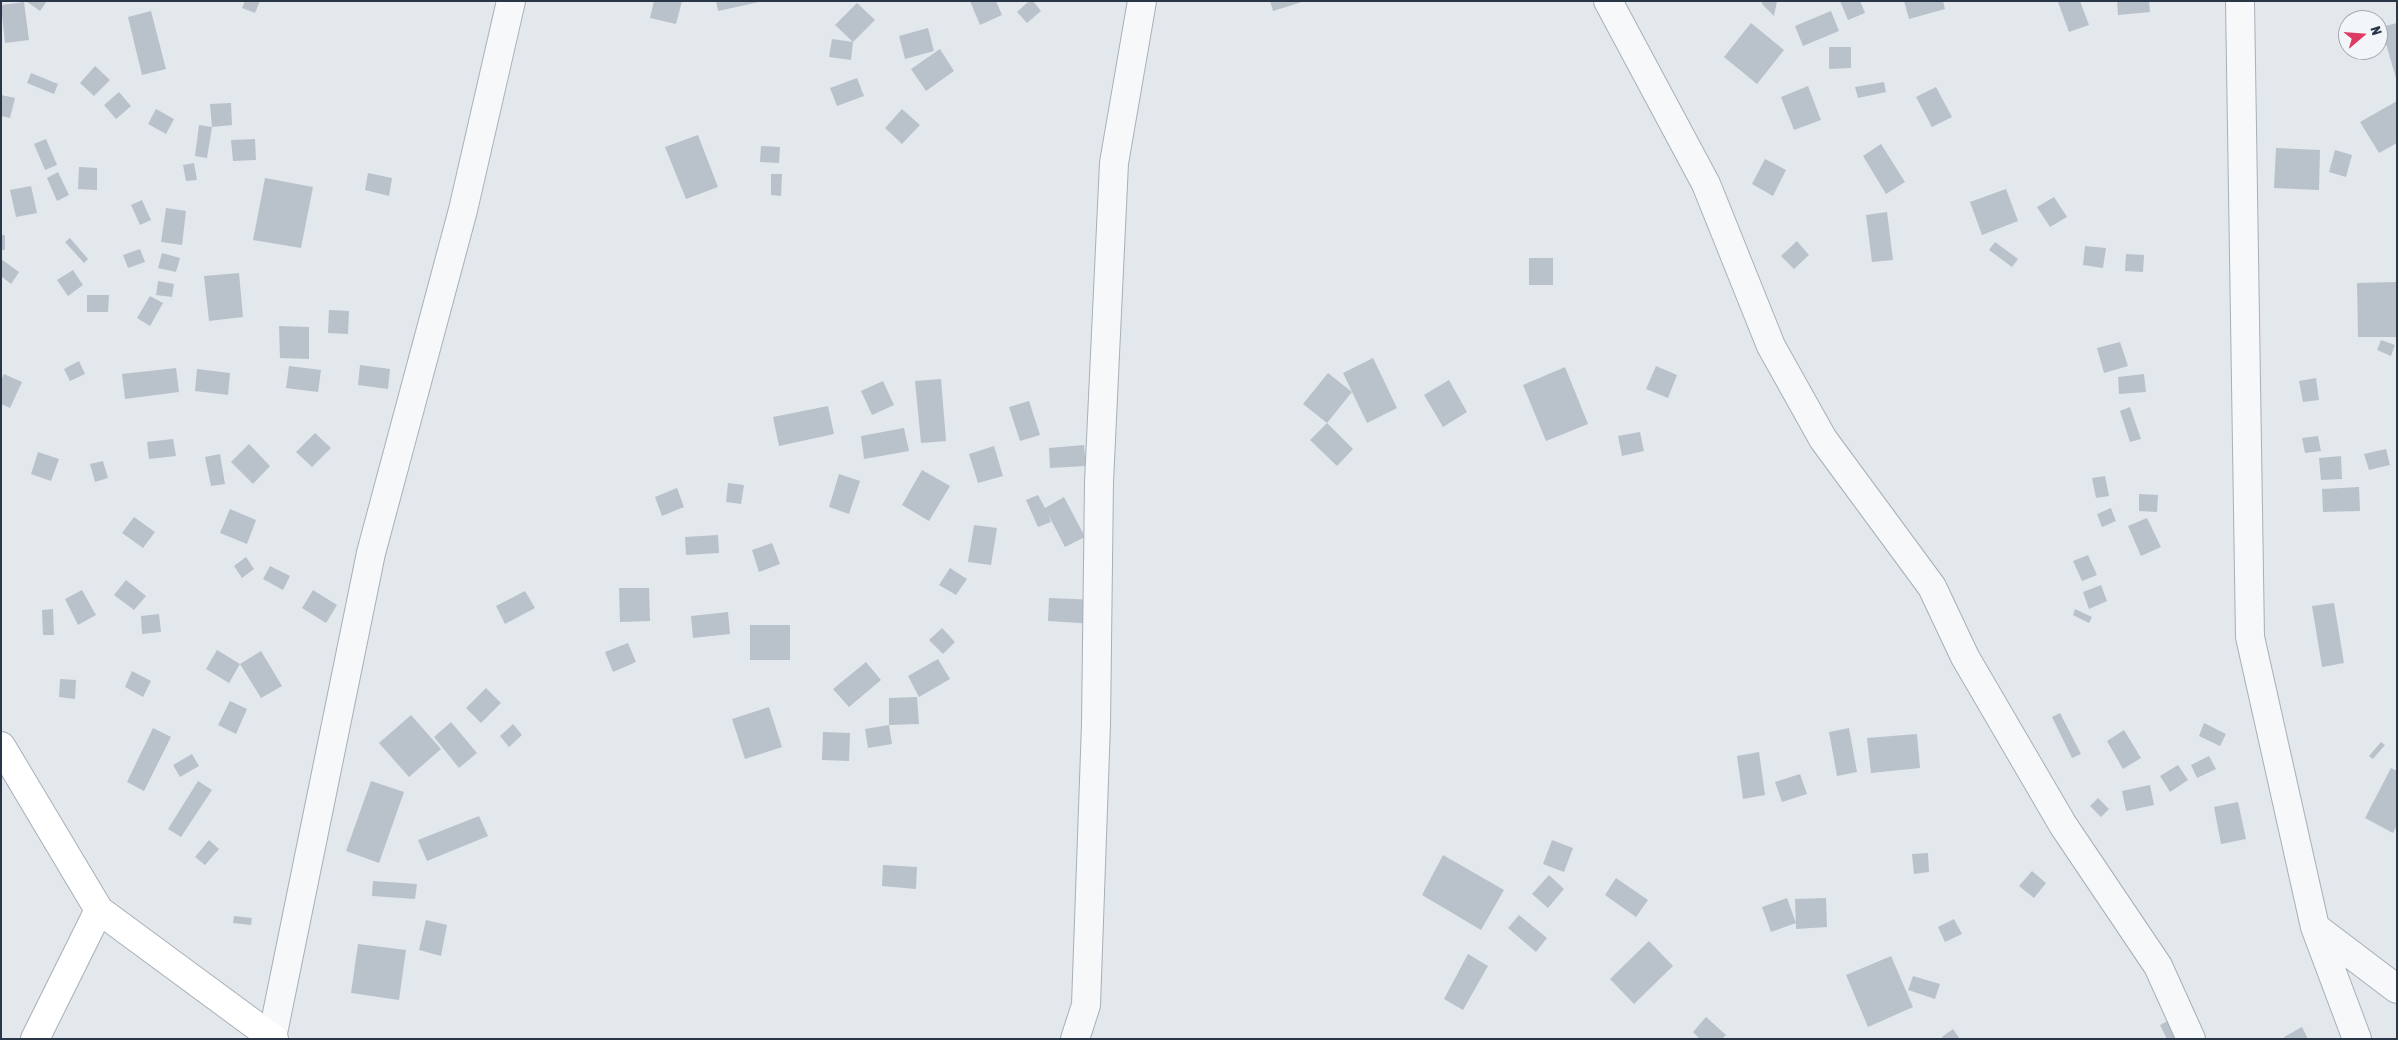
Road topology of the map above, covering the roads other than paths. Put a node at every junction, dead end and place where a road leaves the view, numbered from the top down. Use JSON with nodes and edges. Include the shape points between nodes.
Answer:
{"nodes":[{"id":1,"x":511,"y":1,"type":"edge"},
{"id":2,"x":1142,"y":1,"type":"edge"},
{"id":3,"x":1608,"y":1,"type":"edge"},
{"id":4,"x":2240,"y":1,"type":"edge"},
{"id":5,"x":1,"y":746,"type":"edge"},
{"id":6,"x":99,"y":910,"type":"junction"},
{"id":7,"x":2315,"y":926,"type":"junction"},
{"id":8,"x":2397,"y":989,"type":"edge"},
{"id":9,"x":273,"y":1038,"type":"edge"},
{"id":10,"x":35,"y":1039,"type":"edge"},
{"id":11,"x":1075,"y":1039,"type":"edge"},
{"id":12,"x":2191,"y":1039,"type":"edge"},
{"id":13,"x":2357,"y":1039,"type":"edge"}],
"edges":[{"from":1,"to":9,"type":"street","via":[[463,210],[371,553]]},
{"from":2,"to":11,"type":"street","via":[[1114,163],[1100,482],[1086,1005]]},
{"from":3,"to":12,"type":"street","via":[[1706,184],[1771,346],[1818,430],[1932,587],[1965,657],[2063,825],[2158,966]]},
{"from":4,"to":7,"type":"street","via":[[2250,637]]},
{"from":5,"to":6,"type":"main road"},
{"from":6,"to":9,"type":"main road"},
{"from":6,"to":10,"type":"main road"},
{"from":7,"to":8,"type":"street"},
{"from":7,"to":13,"type":"street"}]}
